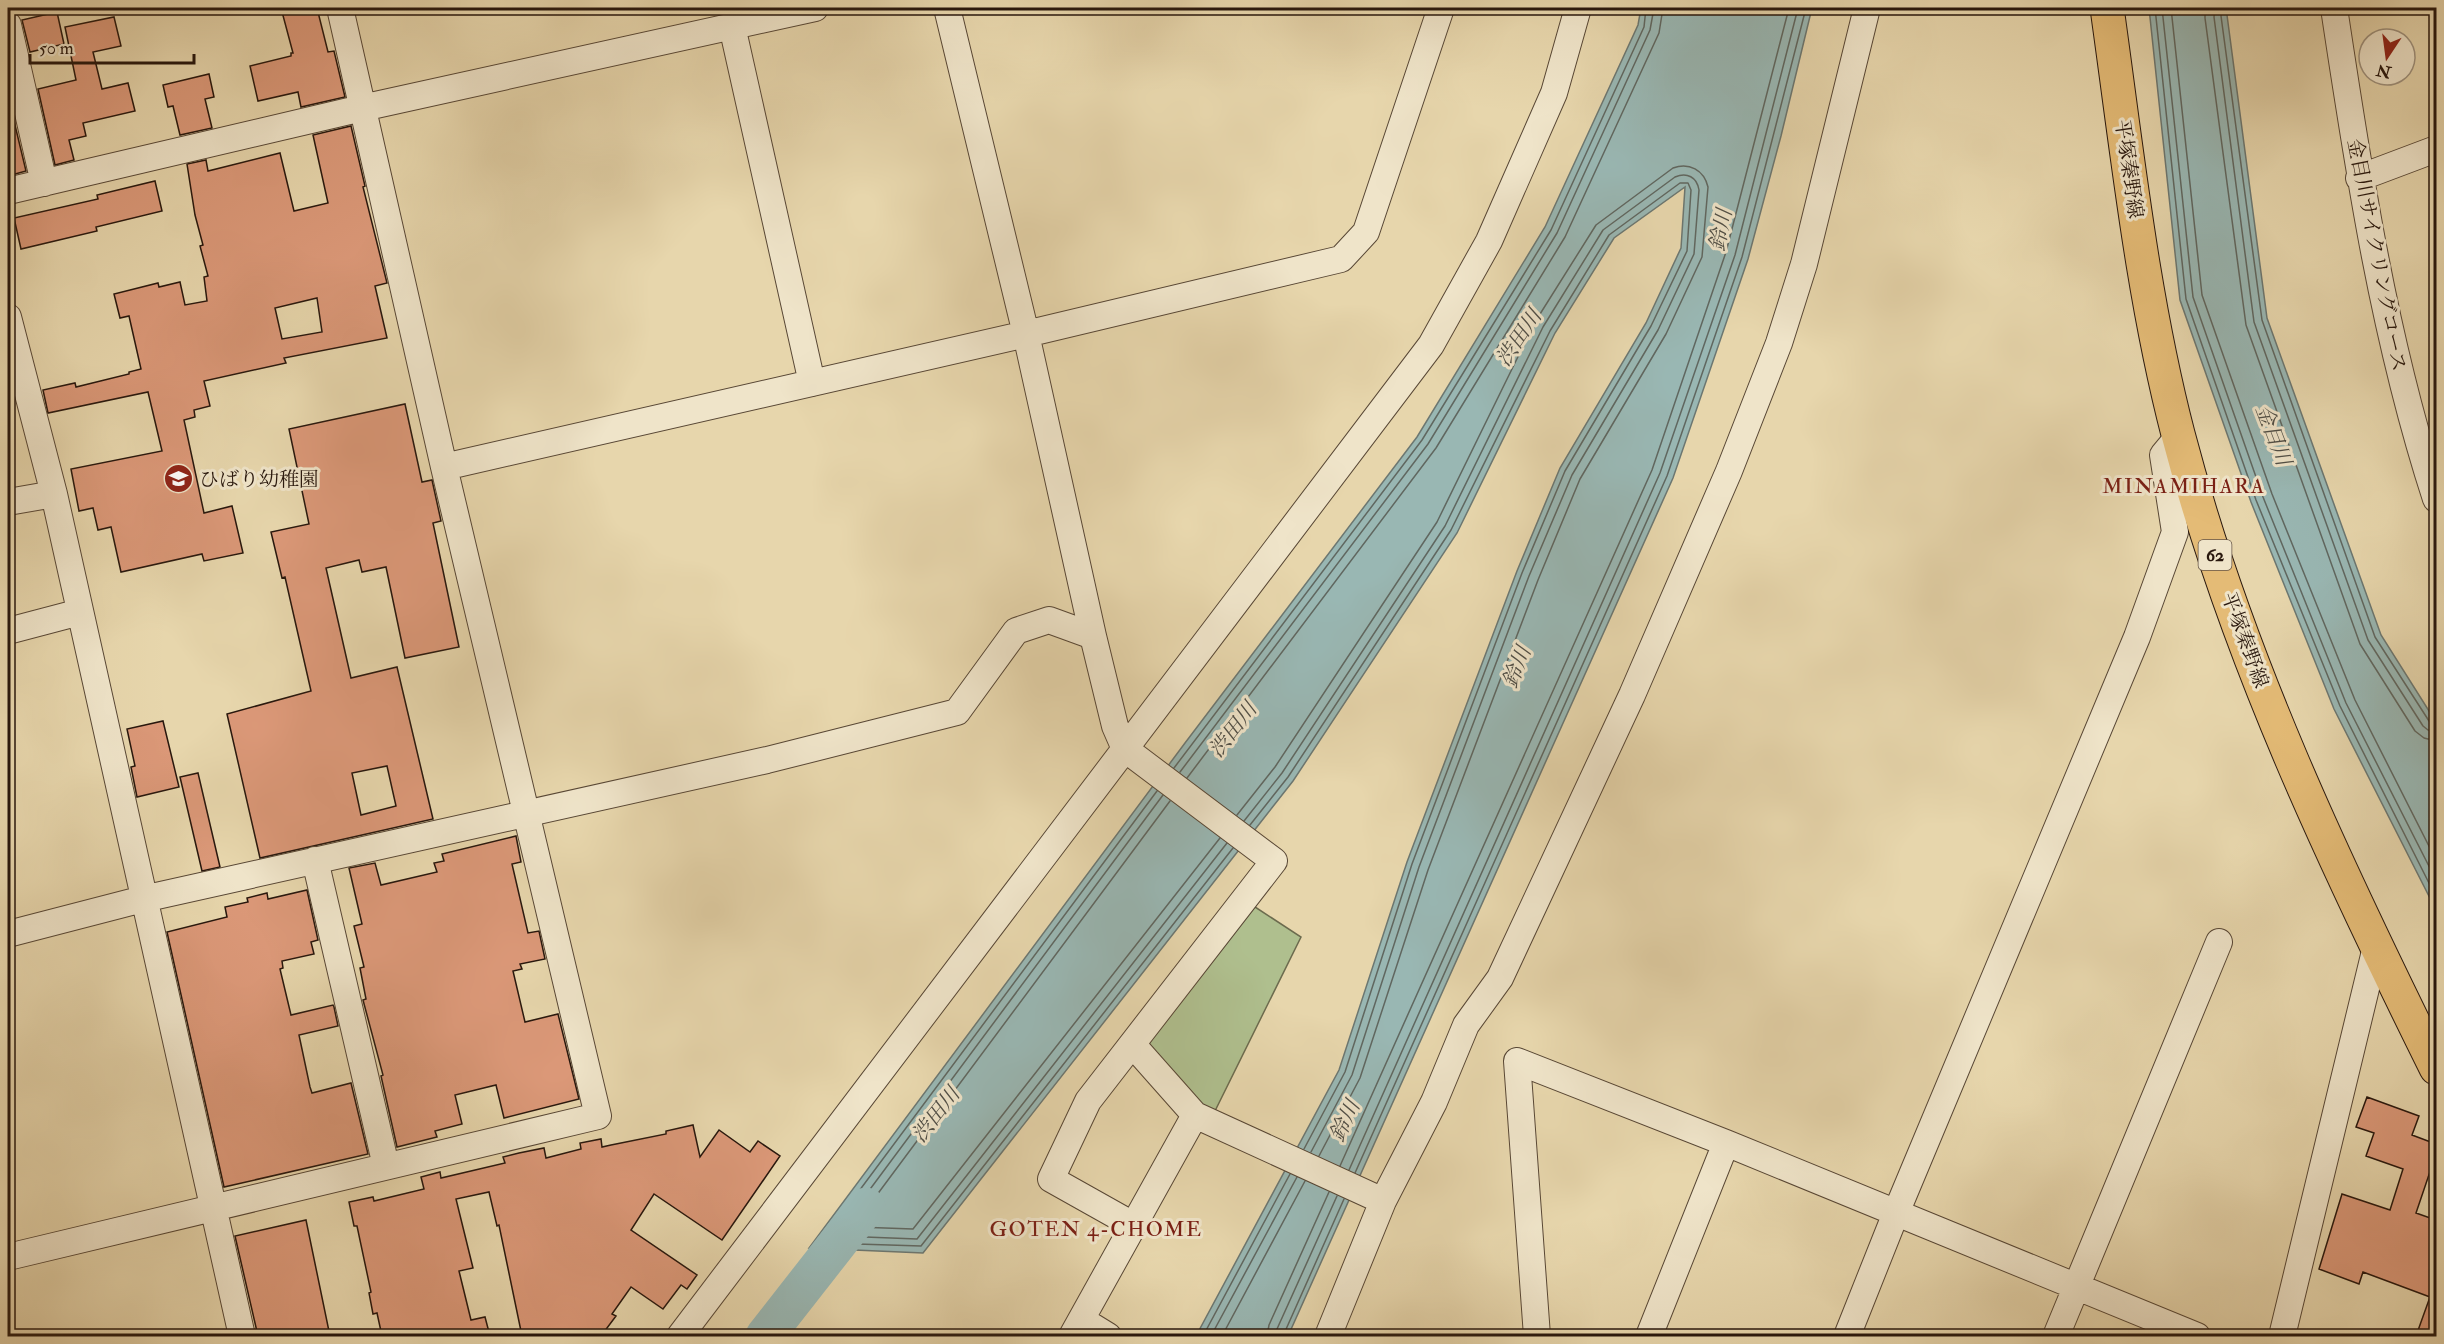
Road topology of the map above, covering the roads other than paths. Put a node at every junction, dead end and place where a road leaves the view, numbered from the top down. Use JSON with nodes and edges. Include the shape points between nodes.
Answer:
{"nodes":[{"id":1,"x":339,"y":8,"type":"edge"},
{"id":2,"x":814,"y":8,"type":"edge"},
{"id":3,"x":947,"y":8,"type":"edge"},
{"id":4,"x":1441,"y":8,"type":"edge"},
{"id":5,"x":1578,"y":8,"type":"edge"},
{"id":6,"x":1867,"y":8,"type":"edge"},
{"id":7,"x":2108,"y":8,"type":"edge"},
{"id":8,"x":2334,"y":8,"type":"edge"},
{"id":9,"x":8,"y":25,"type":"edge"},
{"id":10,"x":732,"y":26,"type":"junction"},
{"id":11,"x":362,"y":108,"type":"junction"},
{"id":12,"x":2436,"y":149,"type":"edge"},
{"id":13,"x":2359,"y":178,"type":"junction"},
{"id":14,"x":44,"y":183,"type":"junction"},
{"id":15,"x":8,"y":192,"type":"edge"},
{"id":16,"x":8,"y":317,"type":"edge"},
{"id":17,"x":1026,"y":334,"type":"junction"},
{"id":18,"x":812,"y":383,"type":"junction"},
{"id":19,"x":2178,"y":437,"type":"junction"},
{"id":20,"x":444,"y":467,"type":"junction"},
{"id":21,"x":54,"y":494,"type":"junction"},
{"id":22,"x":2436,"y":499,"type":"edge"},
{"id":23,"x":8,"y":502,"type":"edge"},
{"id":24,"x":80,"y":612,"type":"junction"},
{"id":25,"x":8,"y":631,"type":"edge"},
{"id":26,"x":1093,"y":636,"type":"junction"},
{"id":27,"x":1125,"y":748,"type":"junction"},
{"id":28,"x":525,"y":812,"type":"junction"},
{"id":29,"x":315,"y":860,"type":"junction"},
{"id":30,"x":142,"y":899,"type":"junction"},
{"id":31,"x":8,"y":933,"type":"edge"},
{"id":32,"x":2219,"y":942,"type":"dead end"},
{"id":33,"x":2376,"y":947,"type":"junction"},
{"id":34,"x":1134,"y":1045,"type":"junction"},
{"id":35,"x":2436,"y":1068,"type":"edge"},
{"id":36,"x":1195,"y":1115,"type":"junction"},
{"id":37,"x":1726,"y":1143,"type":"junction"},
{"id":38,"x":386,"y":1166,"type":"junction"},
{"id":39,"x":1383,"y":1201,"type":"junction"},
{"id":40,"x":212,"y":1209,"type":"junction"},
{"id":41,"x":1896,"y":1213,"type":"junction"},
{"id":42,"x":1133,"y":1225,"type":"junction"},
{"id":43,"x":8,"y":1257,"type":"edge"},
{"id":44,"x":2076,"y":1287,"type":"junction"},
{"id":45,"x":1077,"y":1328,"type":"edge"},
{"id":46,"x":242,"y":1336,"type":"edge"},
{"id":47,"x":680,"y":1336,"type":"edge"},
{"id":48,"x":1108,"y":1336,"type":"edge"},
{"id":49,"x":1328,"y":1336,"type":"edge"},
{"id":50,"x":1537,"y":1336,"type":"edge"},
{"id":51,"x":1649,"y":1336,"type":"edge"},
{"id":52,"x":1847,"y":1336,"type":"edge"},
{"id":53,"x":2056,"y":1336,"type":"edge"},
{"id":54,"x":2197,"y":1336,"type":"edge"},
{"id":55,"x":2282,"y":1336,"type":"edge"}],
"edges":[{"from":1,"to":11,"type":"street"},
{"from":2,"to":10,"type":"street"},
{"from":3,"to":17,"type":"street"},
{"from":4,"to":17,"type":"street","via":[[1366,232],[1341,259]]},
{"from":5,"to":27,"type":"street","via":[[1554,93],[1489,241],[1431,345]]},
{"from":6,"to":39,"type":"street","via":[[1804,264],[1779,343],[1729,471],[1632,695],[1500,978],[1466,1025],[1434,1102]]},
{"from":7,"to":19,"type":"main road","name":"平塚秦野線","number":"62","via":[[2141,247]]},
{"from":8,"to":13,"type":"street","name":"金目川サイクリングコース"},
{"from":9,"to":14,"type":"street"},
{"from":10,"to":11,"type":"street"},
{"from":10,"to":18,"type":"street"},
{"from":11,"to":14,"type":"street"},
{"from":11,"to":20,"type":"street"},
{"from":12,"to":13,"type":"street"},
{"from":13,"to":22,"type":"street","name":"金目川サイクリングコース","via":[[2400,372]]},
{"from":14,"to":15,"type":"street"},
{"from":16,"to":21,"type":"street"},
{"from":17,"to":18,"type":"street"},
{"from":17,"to":26,"type":"street"},
{"from":18,"to":20,"type":"street"},
{"from":19,"to":33,"type":"main road","name":"平塚秦野線","number":"62","via":[[2235,615],[2279,732]]},
{"from":19,"to":41,"type":"street","via":[[2163,455],[2175,532],[2137,637]]},
{"from":20,"to":28,"type":"street"},
{"from":21,"to":23,"type":"street"},
{"from":21,"to":24,"type":"street"},
{"from":24,"to":25,"type":"street"},
{"from":24,"to":30,"type":"street"},
{"from":26,"to":27,"type":"street","via":[[1115,726]]},
{"from":26,"to":28,"type":"street","via":[[1048,620],[1016,631],[957,712],[767,760]]},
{"from":27,"to":34,"type":"street","via":[[1274,861]]},
{"from":27,"to":47,"type":"street"},
{"from":28,"to":29,"type":"street"},
{"from":28,"to":38,"type":"street","via":[[598,1116]]},
{"from":29,"to":30,"type":"street"},
{"from":29,"to":38,"type":"street"},
{"from":30,"to":31,"type":"street"},
{"from":30,"to":40,"type":"street"},
{"from":32,"to":44,"type":"street"},
{"from":33,"to":35,"type":"main road","name":"平塚秦野線","number":"62"},
{"from":33,"to":55,"type":"street"},
{"from":34,"to":36,"type":"street"},
{"from":34,"to":42,"type":"street","via":[[1088,1101],[1051,1179]]},
{"from":36,"to":39,"type":"street"},
{"from":36,"to":42,"type":"street"},
{"from":37,"to":41,"type":"street"},
{"from":37,"to":50,"type":"street","via":[[1517,1061]]},
{"from":37,"to":51,"type":"street"},
{"from":38,"to":40,"type":"street"},
{"from":39,"to":49,"type":"street"},
{"from":40,"to":43,"type":"street"},
{"from":40,"to":46,"type":"street"},
{"from":41,"to":44,"type":"street"},
{"from":41,"to":52,"type":"street"},
{"from":42,"to":45,"type":"street"},
{"from":44,"to":53,"type":"street"},
{"from":44,"to":54,"type":"street"},
{"from":45,"to":48,"type":"street"}]}
